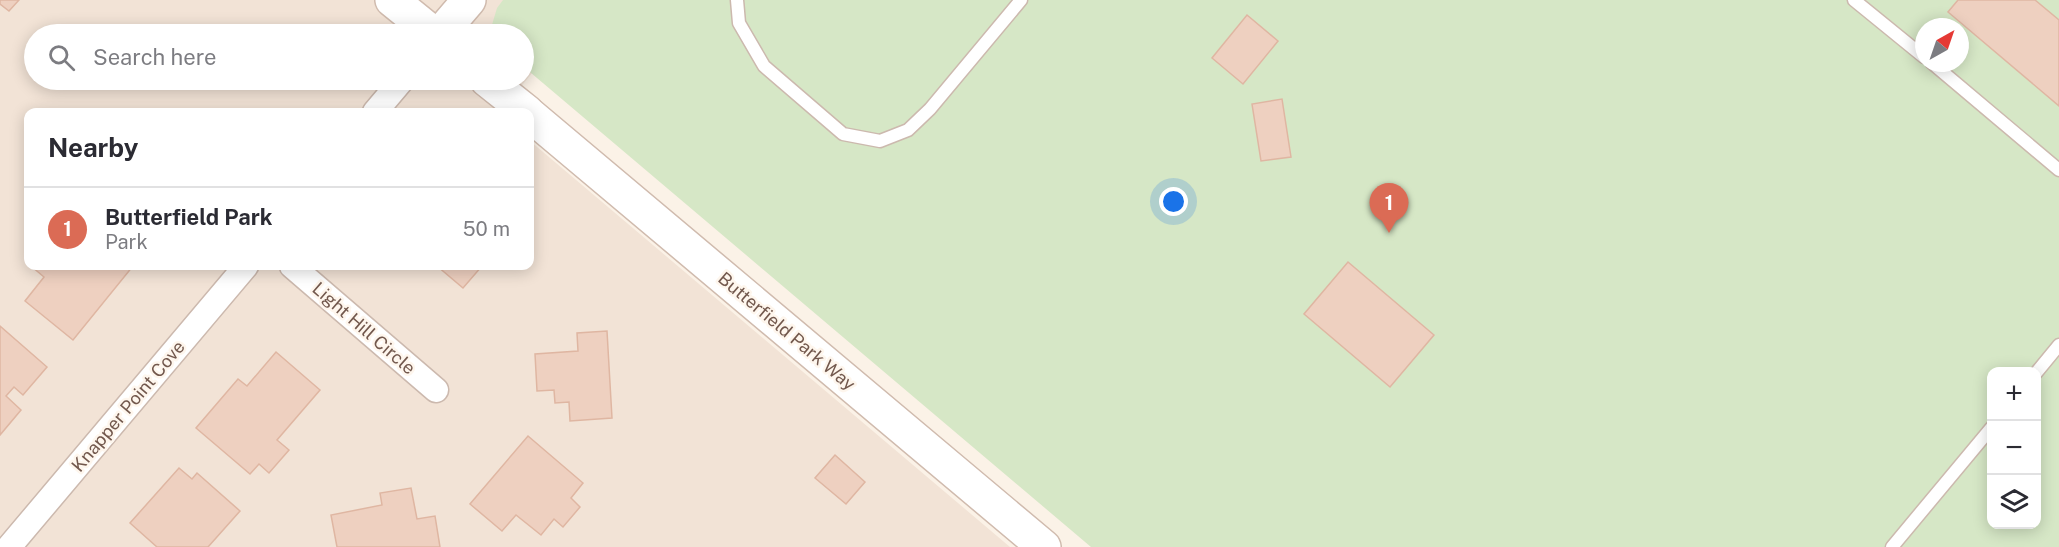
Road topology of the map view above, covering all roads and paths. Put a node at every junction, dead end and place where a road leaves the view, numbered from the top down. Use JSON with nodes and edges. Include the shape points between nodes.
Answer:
{"nodes":[{"id":1,"x":392,"y":0,"type":"edge"},
{"id":2,"x":469,"y":0,"type":"edge"},
{"id":3,"x":737,"y":0,"type":"edge"},
{"id":4,"x":1022,"y":0,"type":"edge"},
{"id":5,"x":1854,"y":0,"type":"edge"},
{"id":6,"x":422,"y":24,"type":"edge"},
{"id":7,"x":449,"y":24,"type":"edge"},
{"id":8,"x":1915,"y":50,"type":"edge"},
{"id":9,"x":1943,"y":72,"type":"edge"},
{"id":10,"x":394,"y":90,"type":"edge"},
{"id":11,"x":499,"y":90,"type":"edge"},
{"id":12,"x":378,"y":108,"type":"edge"},
{"id":13,"x":521,"y":108,"type":"edge"},
{"id":14,"x":534,"y":119,"type":"edge"},
{"id":15,"x":2059,"y":170,"type":"edge"},
{"id":16,"x":243,"y":270,"type":"edge"},
{"id":17,"x":297,"y":270,"type":"edge"},
{"id":18,"x":2059,"y":345,"type":"edge"},
{"id":19,"x":2041,"y":368,"type":"edge"},
{"id":20,"x":436,"y":390,"type":"dead end"},
{"id":21,"x":1987,"y":433,"type":"edge"},
{"id":22,"x":9,"y":547,"type":"edge"},
{"id":23,"x":1044,"y":547,"type":"edge"},
{"id":24,"x":1892,"y":547,"type":"edge"}],
"edges":[{"from":1,"to":6,"type":"street"},
{"from":2,"to":7,"type":"street"},
{"from":3,"to":4,"type":"lane","via":[[739,23],[764,66],[843,134],[880,141],[908,130],[930,109]]},
{"from":5,"to":8,"type":"lane"},
{"from":9,"to":15,"type":"lane"},
{"from":10,"to":12,"type":"street"},
{"from":11,"to":13,"type":"street","name":"Butterfield Park Way"},
{"from":14,"to":23,"type":"street","name":"Butterfield Park Way"},
{"from":16,"to":22,"type":"street","name":"Knapper Point Cove"},
{"from":17,"to":20,"type":"street","name":"Light Hill Circle"},
{"from":18,"to":19,"type":"lane"},
{"from":21,"to":24,"type":"lane"}]}
